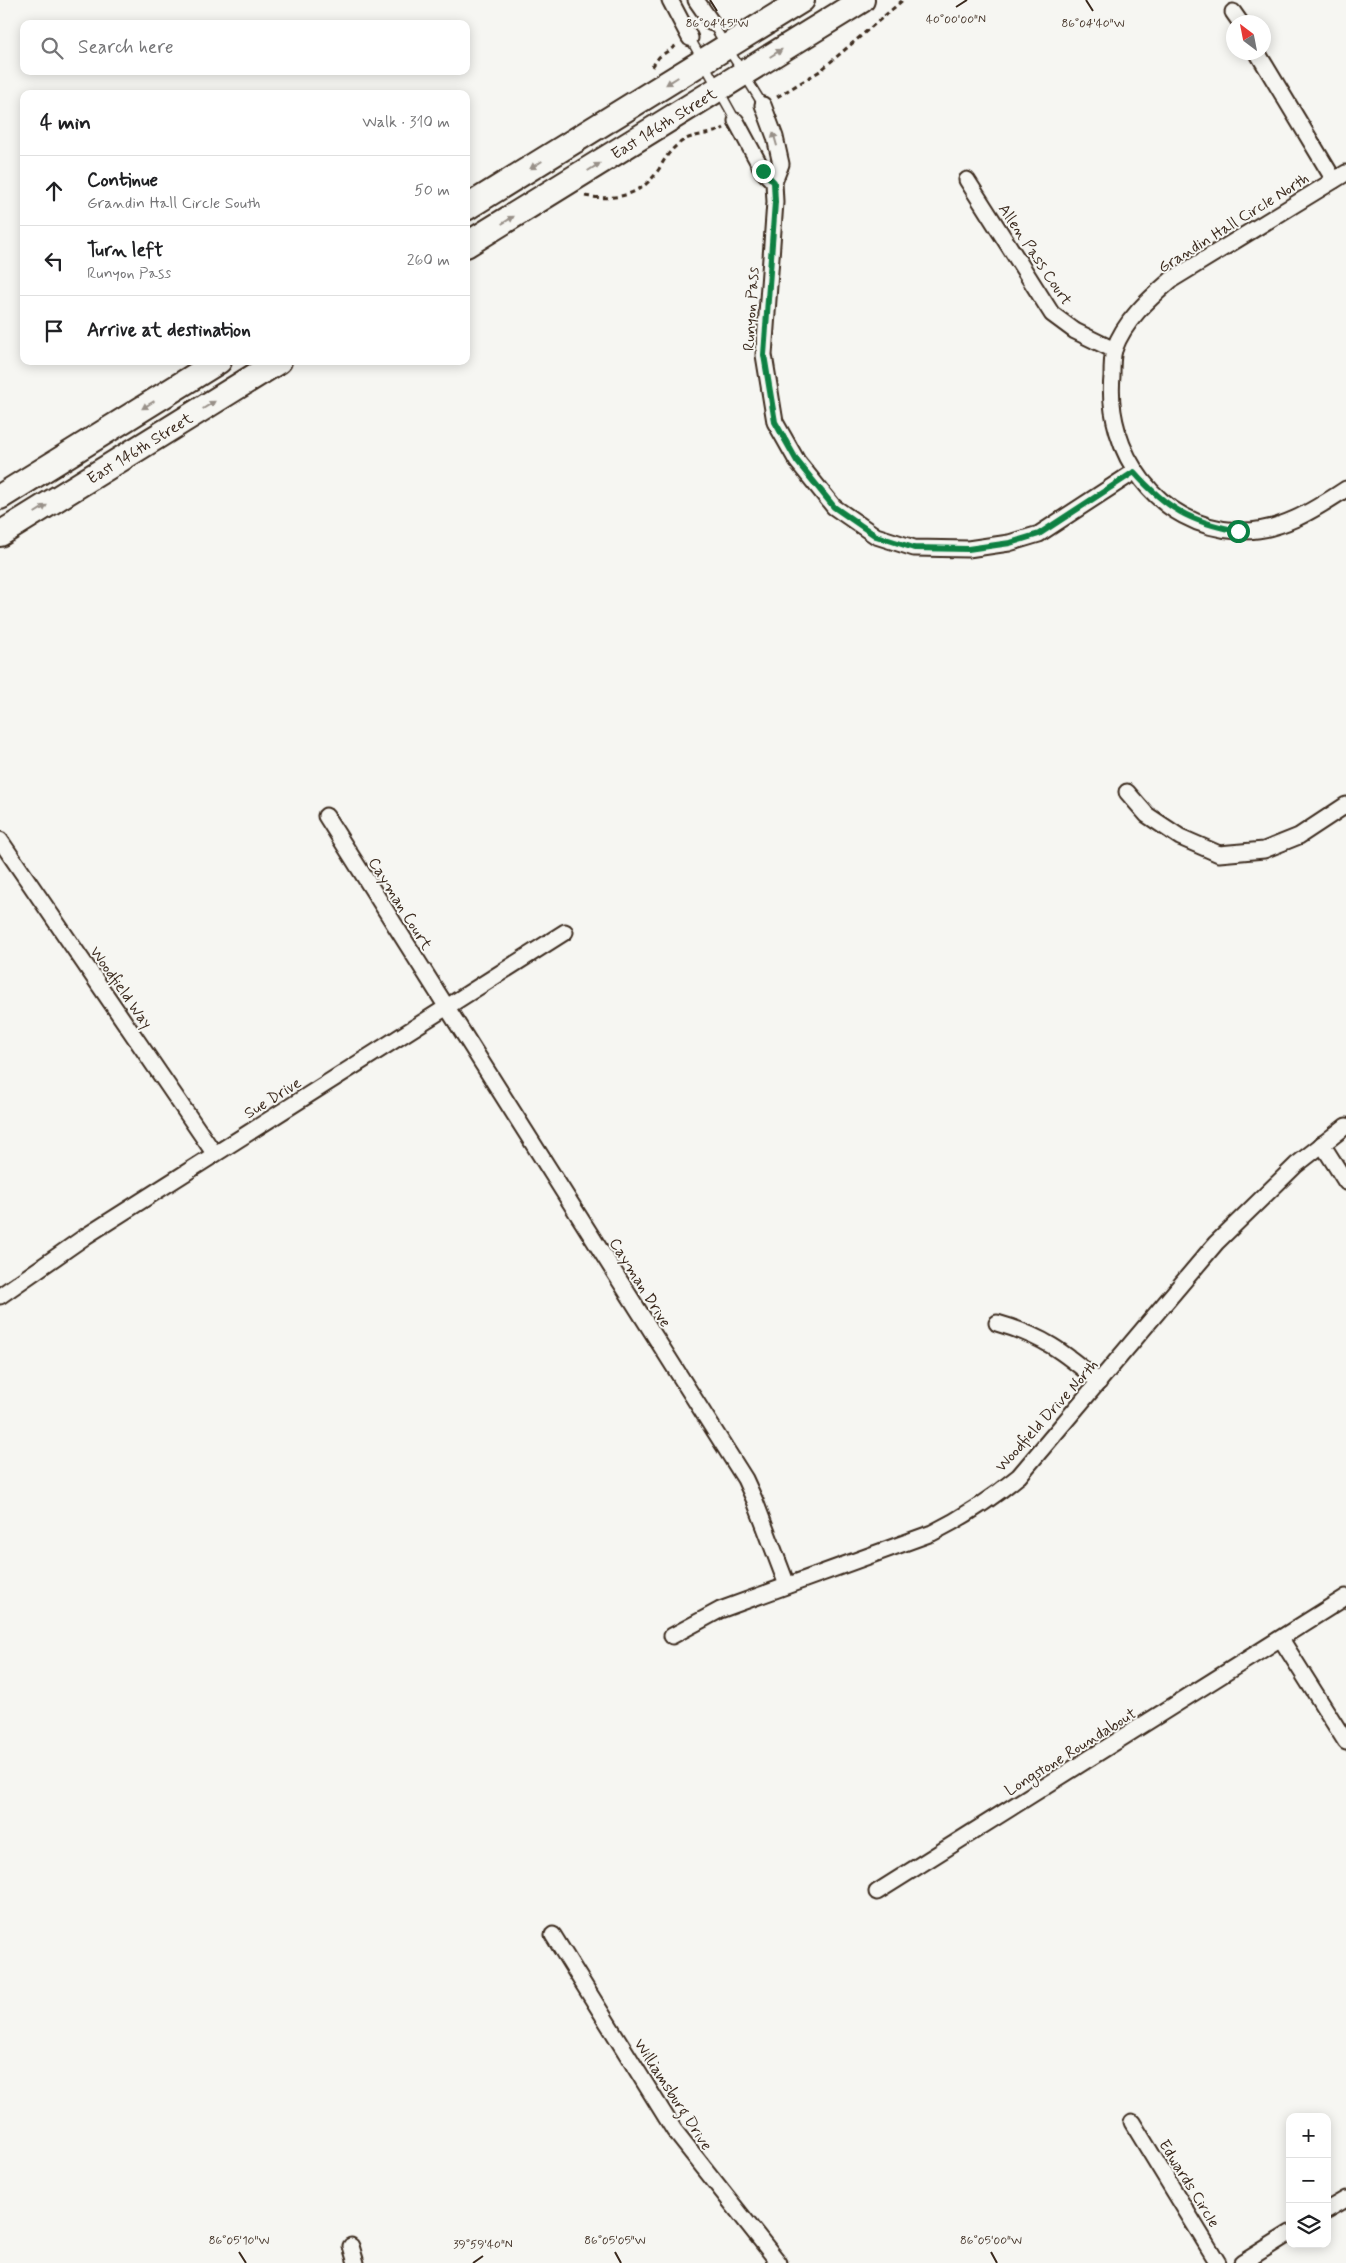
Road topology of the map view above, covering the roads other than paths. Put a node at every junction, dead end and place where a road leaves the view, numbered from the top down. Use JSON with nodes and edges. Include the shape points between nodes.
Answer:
{"nodes":[{"id":1,"x":670,"y":0,"type":"edge"},
{"id":2,"x":696,"y":0,"type":"edge"},
{"id":3,"x":802,"y":0,"type":"edge"},
{"id":4,"x":862,"y":0,"type":"edge"},
{"id":5,"x":712,"y":23,"type":"joint"},
{"id":6,"x":690,"y":38,"type":"joint"},
{"id":7,"x":727,"y":47,"type":"junction"},
{"id":8,"x":1263,"y":60,"type":"edge"},
{"id":9,"x":704,"y":61,"type":"junction"},
{"id":10,"x":744,"y":74,"type":"junction"},
{"id":11,"x":719,"y":89,"type":"junction"},
{"id":12,"x":769,"y":102,"type":"joint"},
{"id":13,"x":733,"y":123,"type":"joint"},
{"id":14,"x":1340,"y":176,"type":"edge"},
{"id":15,"x":967,"y":180,"type":"dead end"},
{"id":16,"x":774,"y":182,"type":"junction"},
{"id":17,"x":470,"y":206,"type":"edge"},
{"id":18,"x":470,"y":243,"type":"edge"},
{"id":19,"x":1114,"y":350,"type":"junction"},
{"id":20,"x":213,"y":365,"type":"edge"},
{"id":21,"x":273,"y":365,"type":"edge"},
{"id":22,"x":1134,"y":472,"type":"junction"},
{"id":23,"x":1346,"y":489,"type":"edge"},
{"id":24,"x":0,"y":497,"type":"edge"},
{"id":25,"x":0,"y":534,"type":"edge"},
{"id":26,"x":1127,"y":792,"type":"dead end"},
{"id":27,"x":1346,"y":805,"type":"edge"},
{"id":28,"x":326,"y":816,"type":"dead end"},
{"id":29,"x":0,"y":840,"type":"edge"},
{"id":30,"x":565,"y":932,"type":"dead end"},
{"id":31,"x":447,"y":1008,"type":"junction"},
{"id":32,"x":1346,"y":1126,"type":"edge"},
{"id":33,"x":1322,"y":1144,"type":"junction"},
{"id":34,"x":214,"y":1153,"type":"junction"},
{"id":35,"x":1346,"y":1182,"type":"edge"},
{"id":36,"x":0,"y":1296,"type":"edge"},
{"id":37,"x":997,"y":1323,"type":"dead end"},
{"id":38,"x":1099,"y":1382,"type":"junction"},
{"id":39,"x":787,"y":1584,"type":"junction"},
{"id":40,"x":1346,"y":1598,"type":"edge"},
{"id":41,"x":672,"y":1636,"type":"dead end"},
{"id":42,"x":1281,"y":1639,"type":"junction"},
{"id":43,"x":1346,"y":1742,"type":"edge"},
{"id":44,"x":877,"y":1892,"type":"dead end"},
{"id":45,"x":553,"y":1935,"type":"dead end"},
{"id":46,"x":1132,"y":2122,"type":"dead end"},
{"id":47,"x":1346,"y":2198,"type":"edge"},
{"id":48,"x":1331,"y":2207,"type":"edge"},
{"id":49,"x":1286,"y":2236,"type":"edge"},
{"id":50,"x":351,"y":2246,"type":"dead end"},
{"id":51,"x":356,"y":2263,"type":"edge"},
{"id":52,"x":779,"y":2263,"type":"edge"},
{"id":53,"x":1218,"y":2263,"type":"edge"},
{"id":54,"x":1242,"y":2263,"type":"edge"}],
"edges":[{"from":1,"to":6,"type":"street"},
{"from":2,"to":5,"type":"street"},
{"from":3,"to":7,"type":"main road","name":"East 146th Street"},
{"from":10,"to":4,"type":"main road","name":"East 146th Street","one_way":true},
{"from":5,"to":7,"type":"lane"},
{"from":6,"to":9,"type":"lane"},
{"from":7,"to":9,"type":"main road","name":"East 146th Street"},
{"from":7,"to":10,"type":"lane"},
{"from":8,"to":14,"type":"street"},
{"from":9,"to":11,"type":"lane"},
{"from":9,"to":17,"type":"main road","name":"East 146th Street","one_way":true},
{"from":10,"to":11,"type":"main road","name":"East 146th Street"},
{"from":10,"to":12,"type":"lane"},
{"from":11,"to":13,"type":"lane"},
{"from":18,"to":11,"type":"main road","name":"East 146th Street","one_way":true},
{"from":16,"to":12,"type":"street","name":"Runyon Pass","one_way":true,"via":[[781,164]]},
{"from":13,"to":16,"type":"street","via":[[763,171]]},
{"from":14,"to":19,"type":"street","name":"Grandin Hall Circle North","via":[[1171,280],[1137,313]]},
{"from":15,"to":19,"type":"street","name":"Allen Pass Court","via":[[1052,314]]},
{"from":16,"to":22,"type":"street","name":"Runyon Pass","via":[[764,355],[775,422],[797,461],[834,507],[876,536],[914,548],[968,549],[1010,543],[1039,534]]},
{"from":19,"to":22,"type":"street","name":"Grandin Hall Circle North","via":[[1111,410],[1116,432]]},
{"from":20,"to":24,"type":"main road","name":"East 146th Street","one_way":true},
{"from":25,"to":21,"type":"main road","name":"East 146th Street","one_way":true},
{"from":22,"to":23,"type":"street","name":"Grandin Hall Circle North","via":[[1153,493],[1183,515],[1208,525],[1238,531],[1290,521]]},
{"from":26,"to":27,"type":"street","via":[[1147,815],[1180,837],[1219,854],[1264,850],[1299,836]]},
{"from":28,"to":31,"type":"street","name":"Cayman Court"},
{"from":29,"to":34,"type":"street","name":"Woodfield Way"},
{"from":30,"to":31,"type":"street","name":"Sue Drive"},
{"from":31,"to":34,"type":"street","name":"Sue Drive"},
{"from":31,"to":39,"type":"street","name":"Cayman Drive","via":[[745,1479]]},
{"from":32,"to":33,"type":"street","name":"Woodfield Drive North"},
{"from":33,"to":35,"type":"street"},
{"from":33,"to":38,"type":"street","name":"Woodfield Drive North","via":[[1257,1201],[1216,1243]]},
{"from":34,"to":36,"type":"street","name":"Sue Drive"},
{"from":37,"to":38,"type":"street","via":[[1051,1343]]},
{"from":38,"to":39,"type":"street","name":"Woodfield Drive North","via":[[1019,1476],[980,1507],[932,1533]]},
{"from":39,"to":41,"type":"street","name":"Woodfield Drive North","via":[[720,1610]]},
{"from":40,"to":42,"type":"street","name":"Longstone Roundabout"},
{"from":42,"to":43,"type":"street"},
{"from":42,"to":44,"type":"street","name":"Longstone Roundabout"},
{"from":45,"to":52,"type":"street","name":"Williamsburg Drive","via":[[674,2130]]},
{"from":46,"to":53,"type":"street","name":"Edwards Circle"},
{"from":47,"to":48,"type":"street"},
{"from":49,"to":54,"type":"street"},
{"from":50,"to":51,"type":"street"}]}
